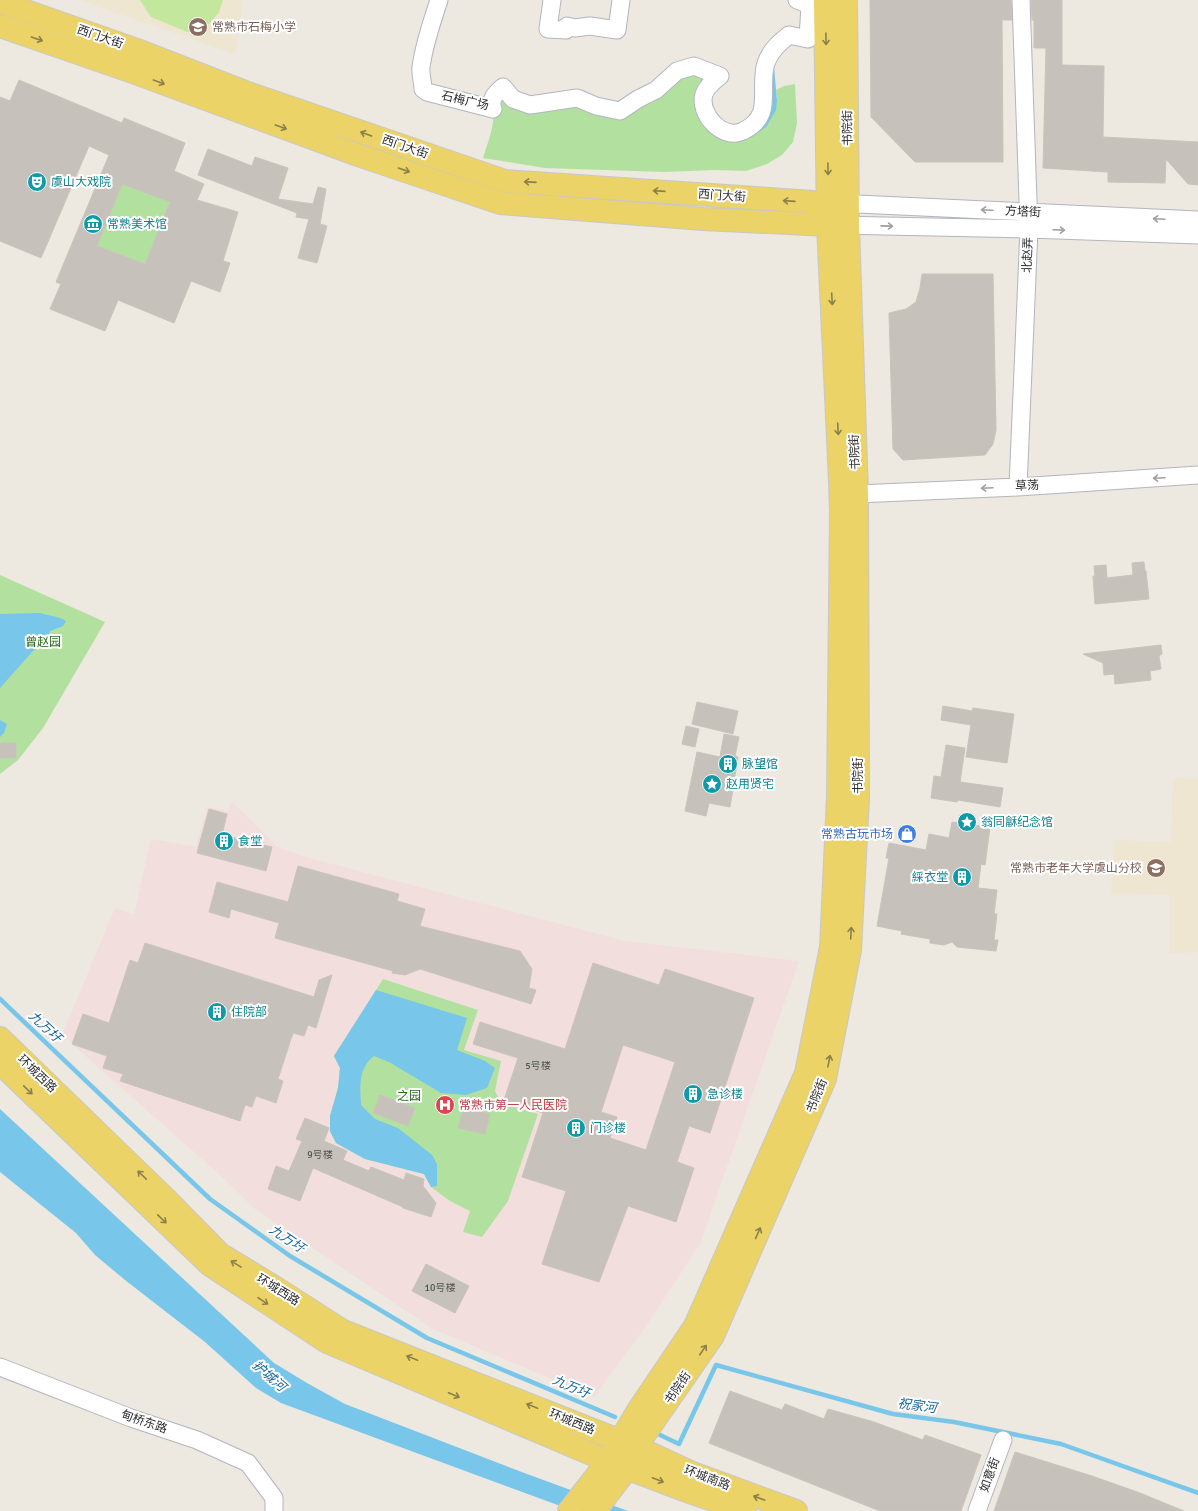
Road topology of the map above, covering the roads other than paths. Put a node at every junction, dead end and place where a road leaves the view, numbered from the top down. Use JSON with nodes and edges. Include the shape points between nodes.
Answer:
{"nodes":[{"id":1,"x":439,"y":0,"type":"edge"},
{"id":2,"x":552,"y":0,"type":"edge"},
{"id":3,"x":621,"y":0,"type":"edge"},
{"id":4,"x":797,"y":0,"type":"edge"},
{"id":5,"x":825,"y":0,"type":"edge"},
{"id":6,"x":846,"y":0,"type":"edge"},
{"id":7,"x":1021,"y":0,"type":"edge"},
{"id":8,"x":0,"y":2,"type":"edge"},
{"id":9,"x":0,"y":26,"type":"edge"},
{"id":10,"x":838,"y":203,"type":"junction"},
{"id":11,"x":1198,"y":220,"type":"edge"},
{"id":12,"x":1029,"y":221,"type":"junction"},
{"id":13,"x":838,"y":225,"type":"junction"},
{"id":14,"x":1198,"y":235,"type":"edge"},
{"id":15,"x":1198,"y":475,"type":"edge"},
{"id":16,"x":1018,"y":487,"type":"junction"},
{"id":17,"x":857,"y":494,"type":"junction"},
{"id":18,"x":0,"y":1038,"type":"edge"},
{"id":19,"x":0,"y":1063,"type":"edge"},
{"id":20,"x":0,"y":1367,"type":"edge"},
{"id":21,"x":1003,"y":1440,"type":"dead end"},
{"id":22,"x":629,"y":1444,"type":"junction"},
{"id":23,"x":618,"y":1465,"type":"junction"},
{"id":24,"x":598,"y":1496,"type":"edge"},
{"id":25,"x":274,"y":1504,"type":"edge"},
{"id":26,"x":569,"y":1511,"type":"edge"},
{"id":27,"x":745,"y":1511,"type":"edge"},
{"id":28,"x":796,"y":1511,"type":"edge"},
{"id":29,"x":977,"y":1511,"type":"edge"}],
"edges":[{"from":1,"to":4,"type":"street","name":"石梅广场","via":[[421,69],[423,89],[427,92],[493,109],[493,98],[503,87],[513,99],[530,105],[577,98],[596,106],[620,111],[656,90],[677,71],[694,66],[720,76],[704,95],[703,106],[708,117],[728,133],[742,132],[758,121],[764,98],[763,74],[766,62],[778,43],[789,35],[808,39],[810,5]]},
{"from":2,"to":3,"type":"street","via":[[548,28],[566,30],[566,26],[590,26],[617,30]]},
{"from":5,"to":10,"type":"main road","name":"书院街","one_way":true},
{"from":6,"to":10,"type":"main road","name":"书院街"},
{"from":7,"to":12,"type":"street","name":"北赵弄"},
{"from":10,"to":8,"type":"main road","name":"西门大街","one_way":true,"via":[[505,181],[245,92],[137,50]]},
{"from":9,"to":13,"type":"main road","name":"西门大街","one_way":true,"via":[[358,155],[500,203],[703,219]]},
{"from":12,"to":10,"type":"street","name":"方塔街","one_way":true},
{"from":10,"to":13,"type":"main road","name":"书院街"},
{"from":11,"to":12,"type":"street","name":"方塔街","one_way":true},
{"from":13,"to":12,"type":"street","name":"方塔街","one_way":true},
{"from":12,"to":14,"type":"street","name":"方塔街","one_way":true},
{"from":12,"to":16,"type":"street","name":"北赵弄"},
{"from":13,"to":17,"type":"main road","name":"书院街"},
{"from":13,"to":22,"type":"main road","name":"书院街","one_way":true,"via":[[838,797],[830,947],[806,1073],[695,1326],[639,1409]]},
{"from":15,"to":16,"type":"street","name":"草荡","one_way":true},
{"from":16,"to":17,"type":"street","name":"草荡","one_way":true},
{"from":22,"to":17,"type":"main road","name":"书院街","one_way":true,"via":[[713,1336],[825,1079],[850,950],[858,798]]},
{"from":22,"to":18,"type":"main road","name":"环城西路","one_way":true,"via":[[343,1331],[220,1254]]},
{"from":19,"to":23,"type":"main road","name":"环城西路","one_way":true,"via":[[210,1265],[265,1302],[327,1342]]},
{"from":20,"to":25,"type":"street","name":"甸桥东路","via":[[131,1418],[197,1440],[248,1463]]},
{"from":21,"to":29,"type":"street","name":"如意街"},
{"from":22,"to":23,"type":"main road","name":"书院街"},
{"from":28,"to":22,"type":"main road","name":"环城南路","one_way":true,"via":[[690,1472]]},
{"from":23,"to":24,"type":"main road","name":"书院街"},
{"from":23,"to":27,"type":"main road","name":"环城南路","one_way":true},
{"from":24,"to":26,"type":"main road","name":"书院街"}]}
